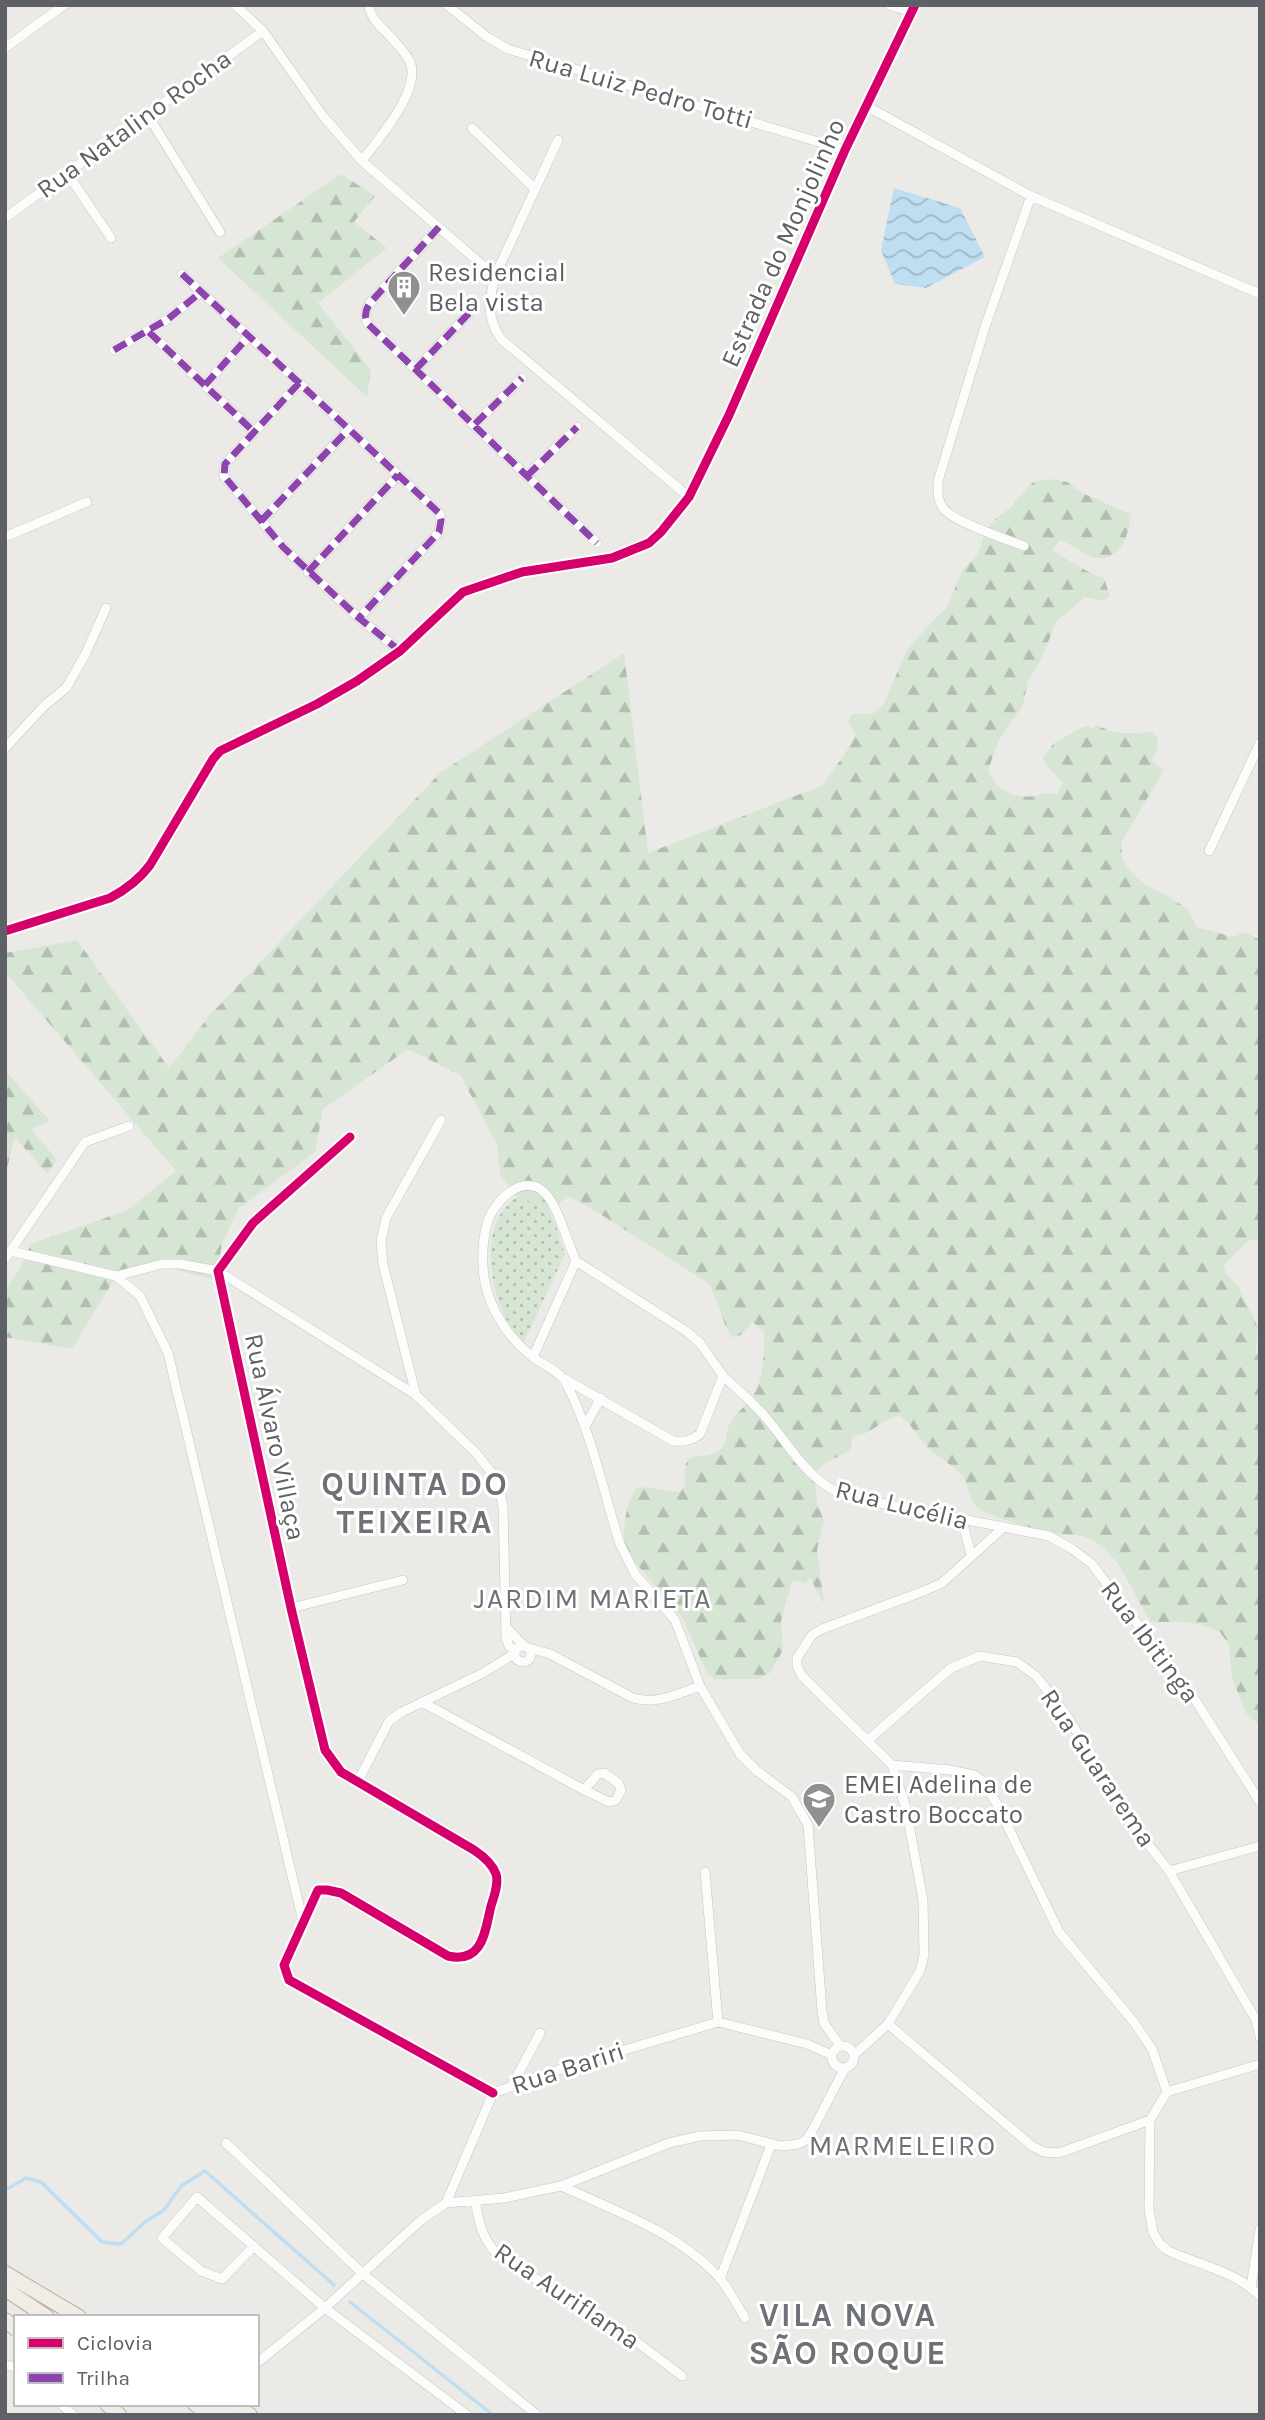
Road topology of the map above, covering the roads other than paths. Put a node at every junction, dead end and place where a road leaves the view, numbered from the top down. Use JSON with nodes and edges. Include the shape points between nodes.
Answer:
{"nodes":[{"id":1,"x":64,"y":5,"type":"edge"},
{"id":2,"x":235,"y":5,"type":"edge"},
{"id":3,"x":369,"y":5,"type":"edge"},
{"id":4,"x":447,"y":5,"type":"edge"},
{"id":5,"x":889,"y":5,"type":"edge"},
{"id":6,"x":913,"y":9,"type":"edge"},
{"id":7,"x":263,"y":31,"type":"junction"},
{"id":8,"x":5,"y":48,"type":"edge"},
{"id":9,"x":868,"y":107,"type":"junction"},
{"id":10,"x":147,"y":114,"type":"junction"},
{"id":11,"x":471,"y":128,"type":"dead end"},
{"id":12,"x":558,"y":140,"type":"dead end"},
{"id":13,"x":845,"y":150,"type":"junction"},
{"id":14,"x":362,"y":161,"type":"junction"},
{"id":15,"x":67,"y":173,"type":"junction"},
{"id":16,"x":535,"y":189,"type":"junction"},
{"id":17,"x":1031,"y":196,"type":"junction"},
{"id":18,"x":5,"y":218,"type":"edge"},
{"id":19,"x":439,"y":227,"type":"junction"},
{"id":20,"x":220,"y":232,"type":"dead end"},
{"id":21,"x":111,"y":238,"type":"dead end"},
{"id":22,"x":182,"y":274,"type":"dead end"},
{"id":23,"x":495,"y":276,"type":"junction"},
{"id":24,"x":201,"y":292,"type":"junction"},
{"id":25,"x":1260,"y":294,"type":"edge"},
{"id":26,"x":469,"y":313,"type":"dead end"},
{"id":27,"x":149,"y":332,"type":"junction"},
{"id":28,"x":249,"y":336,"type":"junction"},
{"id":29,"x":114,"y":350,"type":"dead end"},
{"id":30,"x":416,"y":369,"type":"junction"},
{"id":31,"x":522,"y":378,"type":"dead end"},
{"id":32,"x":299,"y":383,"type":"junction"},
{"id":33,"x":205,"y":385,"type":"junction"},
{"id":34,"x":475,"y":424,"type":"junction"},
{"id":35,"x":577,"y":427,"type":"dead end"},
{"id":36,"x":348,"y":429,"type":"junction"},
{"id":37,"x":254,"y":432,"type":"junction"},
{"id":38,"x":398,"y":475,"type":"junction"},
{"id":39,"x":527,"y":476,"type":"junction"},
{"id":40,"x":689,"y":497,"type":"junction"},
{"id":41,"x":87,"y":502,"type":"dead end"},
{"id":42,"x":261,"y":521,"type":"junction"},
{"id":43,"x":5,"y":537,"type":"edge"},
{"id":44,"x":597,"y":543,"type":"dead end"},
{"id":45,"x":1024,"y":546,"type":"dead end"},
{"id":46,"x":308,"y":572,"type":"junction"},
{"id":47,"x":106,"y":608,"type":"dead end"},
{"id":48,"x":359,"y":618,"type":"junction"},
{"id":49,"x":400,"y":651,"type":"junction"},
{"id":50,"x":1260,"y":743,"type":"edge"},
{"id":51,"x":5,"y":748,"type":"edge"},
{"id":52,"x":1209,"y":851,"type":"dead end"},
{"id":53,"x":5,"y":931,"type":"edge"},
{"id":54,"x":441,"y":1120,"type":"dead end"},
{"id":55,"x":129,"y":1126,"type":"dead end"},
{"id":56,"x":350,"y":1137,"type":"dead end"},
{"id":57,"x":8,"y":1255,"type":"edge"},
{"id":58,"x":576,"y":1261,"type":"junction"},
{"id":59,"x":218,"y":1271,"type":"junction"},
{"id":60,"x":116,"y":1276,"type":"junction"},
{"id":61,"x":533,"y":1357,"type":"junction"},
{"id":62,"x":723,"y":1376,"type":"junction"},
{"id":63,"x":565,"y":1379,"type":"junction"},
{"id":64,"x":416,"y":1395,"type":"junction"},
{"id":65,"x":601,"y":1398,"type":"junction"},
{"id":66,"x":585,"y":1426,"type":"junction"},
{"id":67,"x":962,"y":1521,"type":"junction"},
{"id":68,"x":1004,"y":1527,"type":"junction"},
{"id":69,"x":971,"y":1554,"type":"junction"},
{"id":70,"x":403,"y":1580,"type":"dead end"},
{"id":71,"x":291,"y":1608,"type":"junction"},
{"id":72,"x":506,"y":1627,"type":"junction"},
{"id":73,"x":528,"y":1650,"type":"junction"},
{"id":74,"x":515,"y":1653,"type":"junction"},
{"id":75,"x":522,"y":1662,"type":"junction"},
{"id":76,"x":483,"y":1672,"type":"junction"},
{"id":77,"x":700,"y":1686,"type":"junction"},
{"id":78,"x":422,"y":1702,"type":"junction"},
{"id":79,"x":867,"y":1740,"type":"junction"},
{"id":80,"x":892,"y":1765,"type":"junction"},
{"id":81,"x":358,"y":1781,"type":"junction"},
{"id":82,"x":584,"y":1790,"type":"dead end"},
{"id":83,"x":1260,"y":1802,"type":"edge"},
{"id":84,"x":1260,"y":1846,"type":"edge"},
{"id":85,"x":1169,"y":1871,"type":"junction"},
{"id":86,"x":705,"y":1872,"type":"dead end"},
{"id":87,"x":303,"y":1922,"type":"junction"},
{"id":88,"x":1258,"y":2020,"type":"edge"},
{"id":89,"x":718,"y":2022,"type":"junction"},
{"id":90,"x":888,"y":2024,"type":"junction"},
{"id":91,"x":540,"y":2033,"type":"dead end"},
{"id":92,"x":1260,"y":2037,"type":"edge"},
{"id":93,"x":840,"y":2046,"type":"junction"},
{"id":94,"x":854,"y":2054,"type":"junction"},
{"id":95,"x":832,"y":2055,"type":"junction"},
{"id":96,"x":1260,"y":2064,"type":"edge"},
{"id":97,"x":845,"y":2068,"type":"junction"},
{"id":98,"x":511,"y":2087,"type":"junction"},
{"id":99,"x":1167,"y":2092,"type":"junction"},
{"id":100,"x":494,"y":2093,"type":"junction"},
{"id":101,"x":1150,"y":2120,"type":"junction"},
{"id":102,"x":226,"y":2143,"type":"dead end"},
{"id":103,"x":771,"y":2145,"type":"junction"},
{"id":104,"x":561,"y":2186,"type":"junction"},
{"id":105,"x":475,"y":2200,"type":"junction"},
{"id":106,"x":446,"y":2203,"type":"junction"},
{"id":107,"x":1260,"y":2229,"type":"edge"},
{"id":108,"x":254,"y":2246,"type":"junction"},
{"id":109,"x":5,"y":2273,"type":"edge"},
{"id":110,"x":363,"y":2274,"type":"junction"},
{"id":111,"x":720,"y":2278,"type":"junction"},
{"id":112,"x":1251,"y":2287,"type":"junction"},
{"id":113,"x":5,"y":2289,"type":"edge"},
{"id":114,"x":1260,"y":2296,"type":"edge"},
{"id":115,"x":324,"y":2308,"type":"junction"},
{"id":116,"x":44,"y":2315,"type":"edge"},
{"id":117,"x":76,"y":2315,"type":"edge"},
{"id":118,"x":746,"y":2318,"type":"dead end"},
{"id":119,"x":259,"y":2361,"type":"edge"},
{"id":120,"x":682,"y":2376,"type":"dead end"},
{"id":121,"x":467,"y":2415,"type":"edge"},
{"id":122,"x":537,"y":2415,"type":"edge"}],
"edges":[{"from":1,"to":8,"type":"street"},
{"from":2,"to":7,"type":"street"},
{"from":3,"to":14,"type":"street","via":[[373,18],[411,64],[412,74],[403,103]]},
{"from":4,"to":13,"type":"street","name":"Rua Luiz Pedro Totti","via":[[508,49]]},
{"from":5,"to":6,"type":"street"},
{"from":6,"to":9,"type":"street","name":"Estrada do Monjolinho"},
{"from":7,"to":10,"type":"street","name":"Rua Natalino Rocha"},
{"from":7,"to":14,"type":"street","via":[[329,124]]},
{"from":9,"to":13,"type":"street","name":"Estrada do Monjolinho"},
{"from":9,"to":17,"type":"street"},
{"from":10,"to":15,"type":"street","name":"Rua Natalino Rocha"},
{"from":10,"to":20,"type":"street"},
{"from":11,"to":16,"type":"street"},
{"from":12,"to":16,"type":"street"},
{"from":13,"to":40,"type":"street","name":"Estrada do Monjolinho"},
{"from":14,"to":19,"type":"street"},
{"from":15,"to":18,"type":"street","name":"Rua Natalino Rocha"},
{"from":15,"to":21,"type":"street"},
{"from":16,"to":23,"type":"street"},
{"from":17,"to":25,"type":"street"},
{"from":17,"to":45,"type":"street","via":[[938,481],[942,507],[951,516]]},
{"from":19,"to":23,"type":"street"},
{"from":19,"to":30,"type":"street","via":[[366,308],[368,324]]},
{"from":22,"to":24,"type":"street"},
{"from":23,"to":40,"type":"street","via":[[489,312],[501,339]]},
{"from":24,"to":27,"type":"street"},
{"from":24,"to":28,"type":"street"},
{"from":26,"to":30,"type":"street"},
{"from":27,"to":29,"type":"street"},
{"from":27,"to":33,"type":"street"},
{"from":28,"to":32,"type":"street"},
{"from":28,"to":33,"type":"street"},
{"from":30,"to":34,"type":"street"},
{"from":31,"to":34,"type":"street"},
{"from":32,"to":36,"type":"street"},
{"from":32,"to":37,"type":"street"},
{"from":33,"to":37,"type":"street"},
{"from":34,"to":39,"type":"street"},
{"from":35,"to":39,"type":"street"},
{"from":36,"to":38,"type":"street"},
{"from":36,"to":42,"type":"street"},
{"from":37,"to":42,"type":"street","via":[[223,472]]},
{"from":38,"to":46,"type":"street"},
{"from":38,"to":48,"type":"street","via":[[439,513],[441,526]]},
{"from":39,"to":44,"type":"street"},
{"from":40,"to":49,"type":"street","name":"Estrada do Monjolinho","via":[[649,543],[612,558],[492,580],[463,593]]},
{"from":41,"to":43,"type":"street"},
{"from":42,"to":46,"type":"street"},
{"from":46,"to":48,"type":"street"},
{"from":47,"to":51,"type":"street","via":[[65,688]]},
{"from":48,"to":49,"type":"street"},
{"from":49,"to":53,"type":"street","name":"Estrada do Monjolinho","via":[[339,693],[220,751],[150,866],[125,890]]},
{"from":50,"to":52,"type":"street"},
{"from":54,"to":64,"type":"street","via":[[386,1218],[381,1242]]},
{"from":55,"to":57,"type":"street","via":[[85,1142]]},
{"from":56,"to":59,"type":"street","via":[[253,1223]]},
{"from":57,"to":60,"type":"street"},
{"from":58,"to":61,"type":"street"},
{"from":58,"to":61,"type":"street","via":[[553,1205],[533,1186],[522,1185],[507,1194],[487,1222],[482,1260],[485,1280],[499,1320]]},
{"from":58,"to":62,"type":"street","name":"Rua Lucélia","via":[[686,1331]]},
{"from":59,"to":60,"type":"street","via":[[162,1264]]},
{"from":59,"to":64,"type":"street"},
{"from":59,"to":71,"type":"street","name":"Rua Álvaro Villaça"},
{"from":60,"to":87,"type":"street","via":[[140,1296],[168,1353]]},
{"from":61,"to":63,"type":"street"},
{"from":62,"to":65,"type":"street","via":[[699,1434],[683,1442],[673,1441]]},
{"from":62,"to":67,"type":"street","name":"Rua Lucélia","via":[[759,1410],[825,1487],[845,1496]]},
{"from":63,"to":65,"type":"street"},
{"from":63,"to":66,"type":"street"},
{"from":64,"to":72,"type":"street","via":[[477,1454],[499,1488]]},
{"from":65,"to":66,"type":"street"},
{"from":66,"to":77,"type":"street","via":[[620,1544],[635,1574],[675,1620]]},
{"from":67,"to":68,"type":"street","name":"Rua Lucélia"},
{"from":67,"to":69,"type":"street"},
{"from":68,"to":69,"type":"street"},
{"from":68,"to":83,"type":"street","name":"Rua Ibitinga","via":[[1049,1536],[1091,1563],[1192,1695]]},
{"from":69,"to":79,"type":"street","via":[[942,1583],[822,1629],[806,1642],[797,1658],[802,1676]]},
{"from":70,"to":71,"type":"street"},
{"from":71,"to":81,"type":"street","name":"Rua Álvaro Villaça","via":[[325,1750],[341,1772]]},
{"from":72,"to":73,"type":"street"},
{"from":72,"to":74,"type":"street"},
{"from":73,"to":74,"type":"street","via":[[517,1647]]},
{"from":73,"to":75,"type":"street","via":[[528,1661]]},
{"from":73,"to":77,"type":"street","via":[[550,1654],[643,1701],[654,1702]]},
{"from":74,"to":75,"type":"street"},
{"from":74,"to":76,"type":"street"},
{"from":75,"to":76,"type":"street"},
{"from":76,"to":78,"type":"street"},
{"from":77,"to":93,"type":"street","via":[[740,1754],[792,1797],[808,1825],[822,2011],[828,2031]]},
{"from":78,"to":81,"type":"street","via":[[389,1721]]},
{"from":78,"to":82,"type":"street"},
{"from":79,"to":80,"type":"street"},
{"from":79,"to":85,"type":"street","name":"Rua Guararema","via":[[951,1668],[980,1656],[1017,1662],[1036,1676],[1067,1716],[1116,1798]]},
{"from":80,"to":90,"type":"street","via":[[906,1808],[923,1900],[924,1955]]},
{"from":80,"to":99,"type":"street","via":[[950,1770],[982,1780],[1059,1932],[1152,2049]]},
{"from":81,"to":87,"type":"street","name":"Rua Álvaro Villaça","via":[[488,1860],[497,1875],[496,1891],[482,1943],[466,1957],[448,1956],[327,1889],[318,1890]]},
{"from":84,"to":85,"type":"street"},
{"from":85,"to":88,"type":"street","name":"Rua Guararema"},
{"from":86,"to":89,"type":"street"},
{"from":87,"to":100,"type":"street","via":[[284,1965],[289,1980]]},
{"from":88,"to":92,"type":"street","name":"Rua Guararema"},
{"from":89,"to":95,"type":"street","via":[[807,2044]]},
{"from":89,"to":98,"type":"street","name":"Rua Bariri"},
{"from":90,"to":94,"type":"street"},
{"from":90,"to":101,"type":"street","via":[[1044,2152],[1059,2153]]},
{"from":91,"to":98,"type":"street"},
{"from":93,"to":94,"type":"street"},
{"from":93,"to":95,"type":"street"},
{"from":94,"to":97,"type":"street"},
{"from":95,"to":97,"type":"street","via":[[837,2067]]},
{"from":96,"to":99,"type":"street"},
{"from":97,"to":103,"type":"street","via":[[806,2140]]},
{"from":98,"to":100,"type":"street","name":"Rua Bariri"},
{"from":99,"to":101,"type":"street"},
{"from":100,"to":106,"type":"street","name":"Rua Bariri"},
{"from":101,"to":112,"type":"street","via":[[1149,2209],[1159,2243]]},
{"from":102,"to":110,"type":"street"},
{"from":103,"to":104,"type":"street","via":[[737,2135],[699,2136],[669,2143]]},
{"from":103,"to":111,"type":"street"},
{"from":104,"to":105,"type":"street"},
{"from":104,"to":111,"type":"street","via":[[662,2232]]},
{"from":105,"to":106,"type":"street"},
{"from":105,"to":120,"type":"street","name":"Rua Auriflama","via":[[481,2230],[499,2256],[630,2337]]},
{"from":106,"to":110,"type":"street"},
{"from":107,"to":112,"type":"street"},
{"from":108,"to":108,"type":"street","via":[[197,2197],[162,2238],[201,2271],[222,2279]]},
{"from":108,"to":115,"type":"street"},
{"from":109,"to":117,"type":"highway"},
{"from":110,"to":115,"type":"street"},
{"from":110,"to":122,"type":"street"},
{"from":111,"to":118,"type":"street"},
{"from":112,"to":114,"type":"street"},
{"from":113,"to":116,"type":"highway"},
{"from":115,"to":119,"type":"street"},
{"from":115,"to":121,"type":"street"}]}
